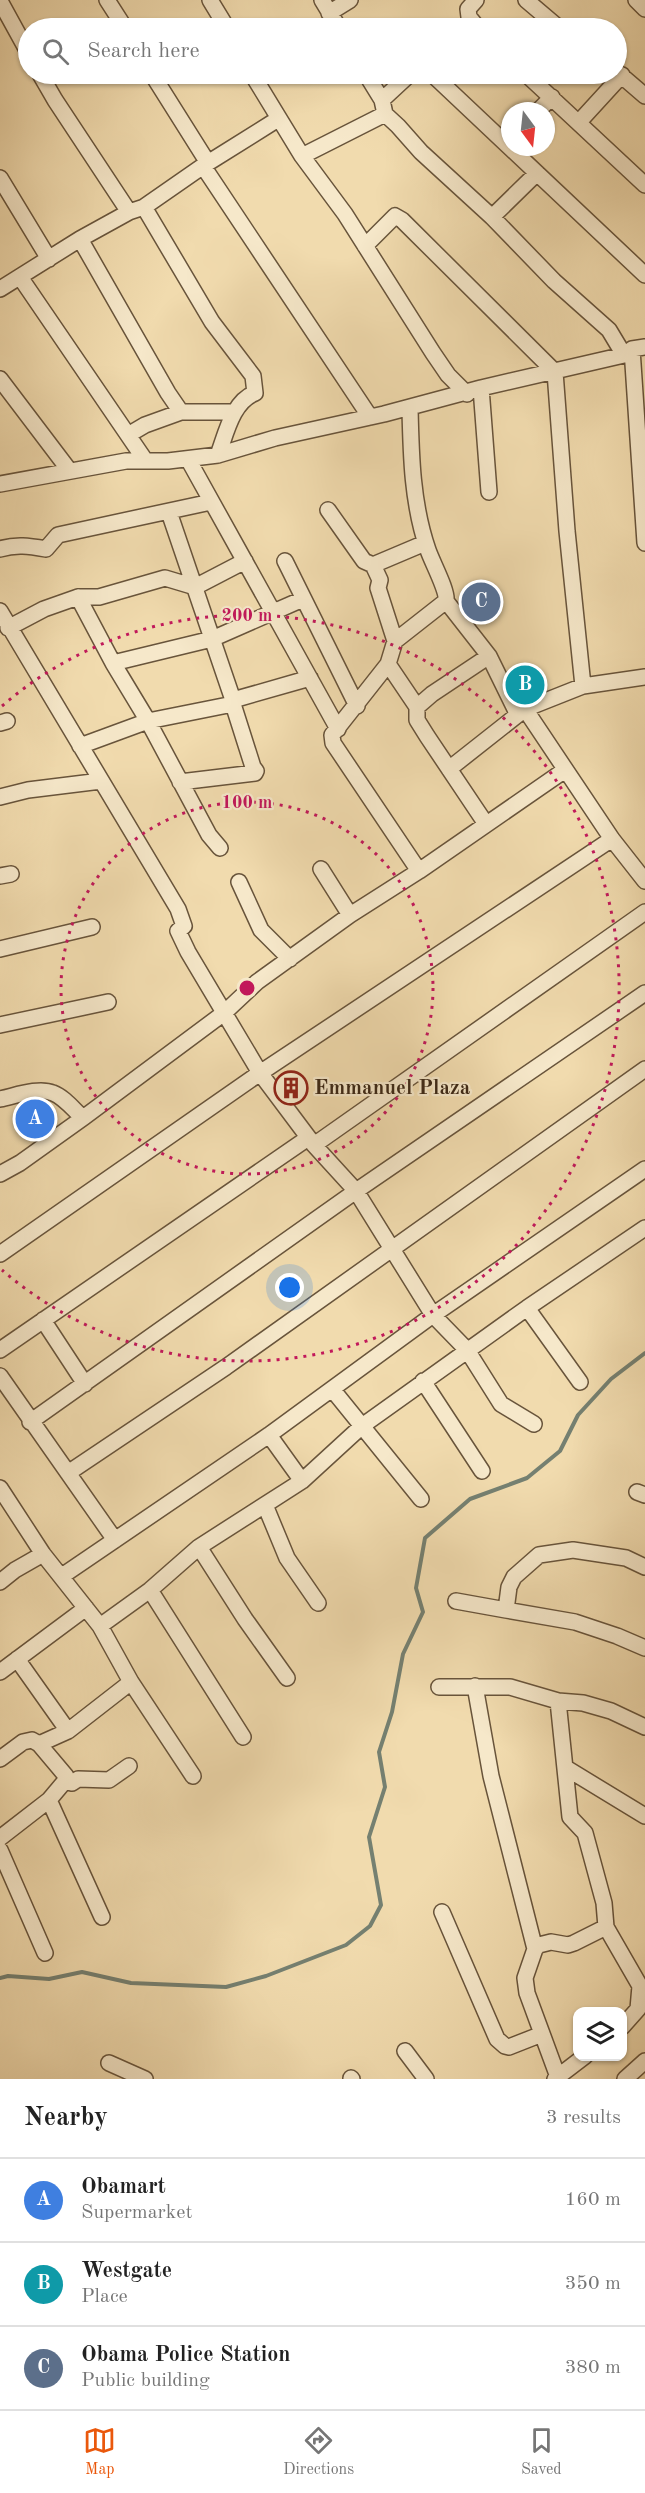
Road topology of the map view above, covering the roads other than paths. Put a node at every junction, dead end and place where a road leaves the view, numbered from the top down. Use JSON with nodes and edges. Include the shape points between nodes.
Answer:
{"nodes":[{"id":1,"x":107,"y":0,"type":"edge"},
{"id":2,"x":210,"y":0,"type":"edge"},
{"id":3,"x":350,"y":0,"type":"edge"},
{"id":4,"x":476,"y":0,"type":"edge"},
{"id":5,"x":526,"y":0,"type":"edge"},
{"id":6,"x":0,"y":1,"type":"edge"},
{"id":7,"x":325,"y":6,"type":"edge"},
{"id":8,"x":119,"y":18,"type":"edge"},
{"id":9,"x":220,"y":18,"type":"edge"},
{"id":10,"x":470,"y":18,"type":"edge"},
{"id":11,"x":547,"y":18,"type":"edge"},
{"id":12,"x":18,"y":34,"type":"edge"},
{"id":13,"x":627,"y":80,"type":"edge"},
{"id":14,"x":46,"y":84,"type":"edge"},
{"id":15,"x":159,"y":84,"type":"edge"},
{"id":16,"x":258,"y":84,"type":"edge"},
{"id":17,"x":371,"y":84,"type":"edge"},
{"id":18,"x":402,"y":84,"type":"edge"},
{"id":19,"x":443,"y":84,"type":"edge"},
{"id":20,"x":537,"y":84,"type":"edge"},
{"id":21,"x":610,"y":84,"type":"edge"},
{"id":22,"x":645,"y":96,"type":"edge"},
{"id":23,"x":552,"y":97,"type":"junction"},
{"id":24,"x":547,"y":102,"type":"edge"},
{"id":25,"x":383,"y":107,"type":"junction"},
{"id":26,"x":278,"y":119,"type":"junction"},
{"id":27,"x":579,"y":122,"type":"junction"},
{"id":28,"x":501,"y":136,"type":"edge"},
{"id":29,"x":302,"y":156,"type":"junction"},
{"id":30,"x":521,"y":156,"type":"edge"},
{"id":31,"x":206,"y":165,"type":"junction"},
{"id":32,"x":537,"y":173,"type":"junction"},
{"id":33,"x":0,"y":178,"type":"edge"},
{"id":34,"x":645,"y":185,"type":"edge"},
{"id":35,"x":136,"y":209,"type":"junction"},
{"id":36,"x":492,"y":217,"type":"junction"},
{"id":37,"x":80,"y":239,"type":"junction"},
{"id":38,"x":365,"y":246,"type":"junction"},
{"id":39,"x":49,"y":259,"type":"junction"},
{"id":40,"x":645,"y":275,"type":"edge"},
{"id":41,"x":20,"y":278,"type":"junction"},
{"id":42,"x":0,"y":290,"type":"edge"},
{"id":43,"x":633,"y":350,"type":"edge"},
{"id":44,"x":555,"y":372,"type":"junction"},
{"id":45,"x":0,"y":379,"type":"edge"},
{"id":46,"x":474,"y":391,"type":"junction"},
{"id":47,"x":410,"y":408,"type":"junction"},
{"id":48,"x":181,"y":412,"type":"junction"},
{"id":49,"x":234,"y":412,"type":"junction"},
{"id":50,"x":370,"y":417,"type":"junction"},
{"id":51,"x":128,"y":435,"type":"junction"},
{"id":52,"x":218,"y":454,"type":"junction"},
{"id":53,"x":188,"y":459,"type":"junction"},
{"id":54,"x":145,"y":460,"type":"junction"},
{"id":55,"x":69,"y":470,"type":"junction"},
{"id":56,"x":0,"y":484,"type":"edge"},
{"id":57,"x":489,"y":492,"type":"dead end"},
{"id":58,"x":211,"y":502,"type":"junction"},
{"id":59,"x":328,"y":510,"type":"dead end"},
{"id":60,"x":169,"y":512,"type":"junction"},
{"id":61,"x":425,"y":543,"type":"junction"},
{"id":62,"x":645,"y":543,"type":"edge"},
{"id":63,"x":0,"y":549,"type":"edge"},
{"id":64,"x":245,"y":561,"type":"junction"},
{"id":65,"x":285,"y":561,"type":"dead end"},
{"id":66,"x":373,"y":565,"type":"junction"},
{"id":67,"x":195,"y":587,"type":"junction"},
{"id":68,"x":78,"y":597,"type":"junction"},
{"id":69,"x":303,"y":599,"type":"junction"},
{"id":70,"x":446,"y":601,"type":"junction"},
{"id":71,"x":0,"y":611,"type":"edge"},
{"id":72,"x":273,"y":614,"type":"junction"},
{"id":73,"x":8,"y":628,"type":"junction"},
{"id":74,"x":212,"y":639,"type":"junction"},
{"id":75,"x":395,"y":642,"type":"junction"},
{"id":76,"x":489,"y":656,"type":"junction"},
{"id":77,"x":113,"y":663,"type":"junction"},
{"id":78,"x":388,"y":664,"type":"junction"},
{"id":79,"x":645,"y":677,"type":"edge"},
{"id":80,"x":310,"y":678,"type":"junction"},
{"id":81,"x":583,"y":686,"type":"junction"},
{"id":82,"x":233,"y":702,"type":"junction"},
{"id":83,"x":357,"y":706,"type":"junction"},
{"id":84,"x":417,"y":707,"type":"junction"},
{"id":85,"x":525,"y":709,"type":"junction"},
{"id":86,"x":148,"y":721,"type":"junction"},
{"id":87,"x":338,"y":729,"type":"junction"},
{"id":88,"x":80,"y":746,"type":"junction"},
{"id":89,"x":449,"y":769,"type":"junction"},
{"id":90,"x":565,"y":770,"type":"junction"},
{"id":91,"x":101,"y":781,"type":"junction"},
{"id":92,"x":180,"y":782,"type":"junction"},
{"id":93,"x":0,"y":796,"type":"edge"},
{"id":94,"x":486,"y":824,"type":"junction"},
{"id":95,"x":612,"y":839,"type":"junction"},
{"id":96,"x":220,"y":848,"type":"dead end"},
{"id":97,"x":321,"y":869,"type":"dead end"},
{"id":98,"x":419,"y":870,"type":"junction"},
{"id":99,"x":645,"y":881,"type":"edge"},
{"id":100,"x":239,"y":882,"type":"dead end"},
{"id":101,"x":645,"y":912,"type":"edge"},
{"id":102,"x":350,"y":915,"type":"junction"},
{"id":103,"x":92,"y":927,"type":"dead end"},
{"id":104,"x":0,"y":949,"type":"edge"},
{"id":105,"x":290,"y":959,"type":"junction"},
{"id":106,"x":645,"y":993,"type":"edge"},
{"id":107,"x":108,"y":1002,"type":"dead end"},
{"id":108,"x":224,"y":1013,"type":"junction"},
{"id":109,"x":0,"y":1025,"type":"edge"},
{"id":110,"x":645,"y":1070,"type":"edge"},
{"id":111,"x":260,"y":1073,"type":"junction"},
{"id":112,"x":0,"y":1099,"type":"edge"},
{"id":113,"x":83,"y":1118,"type":"junction"},
{"id":114,"x":311,"y":1141,"type":"junction"},
{"id":115,"x":645,"y":1169,"type":"edge"},
{"id":116,"x":0,"y":1174,"type":"edge"},
{"id":117,"x":356,"y":1191,"type":"junction"},
{"id":118,"x":645,"y":1228,"type":"edge"},
{"id":119,"x":391,"y":1248,"type":"junction"},
{"id":120,"x":0,"y":1254,"type":"edge"},
{"id":121,"x":527,"y":1308,"type":"junction"},
{"id":122,"x":434,"y":1315,"type":"junction"},
{"id":123,"x":43,"y":1320,"type":"junction"},
{"id":124,"x":0,"y":1350,"type":"edge"},
{"id":125,"x":467,"y":1350,"type":"junction"},
{"id":126,"x":1,"y":1380,"type":"edge"},
{"id":127,"x":423,"y":1381,"type":"junction"},
{"id":128,"x":580,"y":1382,"type":"dead end"},
{"id":129,"x":85,"y":1384,"type":"junction"},
{"id":130,"x":332,"y":1389,"type":"junction"},
{"id":131,"x":30,"y":1422,"type":"junction"},
{"id":132,"x":534,"y":1424,"type":"dead end"},
{"id":133,"x":362,"y":1426,"type":"junction"},
{"id":134,"x":269,"y":1435,"type":"junction"},
{"id":135,"x":482,"y":1471,"type":"dead end"},
{"id":136,"x":68,"y":1473,"type":"junction"},
{"id":137,"x":302,"y":1481,"type":"junction"},
{"id":138,"x":0,"y":1488,"type":"edge"},
{"id":139,"x":421,"y":1499,"type":"dead end"},
{"id":140,"x":265,"y":1505,"type":"junction"},
{"id":141,"x":114,"y":1540,"type":"junction"},
{"id":142,"x":199,"y":1547,"type":"junction"},
{"id":143,"x":43,"y":1554,"type":"junction"},
{"id":144,"x":645,"y":1567,"type":"edge"},
{"id":145,"x":62,"y":1576,"type":"junction"},
{"id":146,"x":0,"y":1582,"type":"edge"},
{"id":147,"x":150,"y":1590,"type":"junction"},
{"id":148,"x":456,"y":1601,"type":"dead end"},
{"id":149,"x":318,"y":1603,"type":"dead end"},
{"id":150,"x":87,"y":1608,"type":"junction"},
{"id":151,"x":506,"y":1610,"type":"junction"},
{"id":152,"x":100,"y":1626,"type":"junction"},
{"id":153,"x":645,"y":1648,"type":"edge"},
{"id":154,"x":17,"y":1659,"type":"junction"},
{"id":155,"x":0,"y":1672,"type":"edge"},
{"id":156,"x":287,"y":1678,"type":"dead end"},
{"id":157,"x":131,"y":1682,"type":"junction"},
{"id":158,"x":475,"y":1686,"type":"junction"},
{"id":159,"x":439,"y":1687,"type":"dead end"},
{"id":160,"x":558,"y":1701,"type":"junction"},
{"id":161,"x":645,"y":1727,"type":"edge"},
{"id":162,"x":68,"y":1731,"type":"junction"},
{"id":163,"x":243,"y":1737,"type":"dead end"},
{"id":164,"x":39,"y":1744,"type":"junction"},
{"id":165,"x":0,"y":1759,"type":"edge"},
{"id":166,"x":129,"y":1766,"type":"dead end"},
{"id":167,"x":566,"y":1768,"type":"junction"},
{"id":168,"x":193,"y":1776,"type":"dead end"},
{"id":169,"x":65,"y":1781,"type":"junction"},
{"id":170,"x":49,"y":1800,"type":"junction"},
{"id":171,"x":645,"y":1816,"type":"edge"},
{"id":172,"x":0,"y":1838,"type":"edge"},
{"id":173,"x":0,"y":1850,"type":"edge"},
{"id":174,"x":442,"y":1912,"type":"dead end"},
{"id":175,"x":102,"y":1917,"type":"dead end"},
{"id":176,"x":606,"y":1927,"type":"junction"},
{"id":177,"x":535,"y":1949,"type":"junction"},
{"id":178,"x":45,"y":1953,"type":"dead end"},
{"id":179,"x":627,"y":2021,"type":"edge"},
{"id":180,"x":542,"y":2034,"type":"junction"},
{"id":181,"x":405,"y":2051,"type":"dead end"},
{"id":182,"x":579,"y":2061,"type":"edge"},
{"id":183,"x":109,"y":2063,"type":"dead end"},
{"id":184,"x":642,"y":2069,"type":"edge"},
{"id":185,"x":557,"y":2078,"type":"edge"},
{"id":186,"x":145,"y":2079,"type":"edge"},
{"id":187,"x":426,"y":2079,"type":"edge"},
{"id":188,"x":625,"y":2079,"type":"edge"}],
"edges":[{"from":1,"to":8,"type":"street"},
{"from":2,"to":9,"type":"street"},
{"from":3,"to":7,"type":"street"},
{"from":4,"to":10,"type":"street","via":[[468,9]]},
{"from":5,"to":11,"type":"street"},
{"from":6,"to":12,"type":"street"},
{"from":13,"to":22,"type":"street"},
{"from":14,"to":35,"type":"street"},
{"from":15,"to":31,"type":"street"},
{"from":16,"to":26,"type":"street"},
{"from":17,"to":25,"type":"street"},
{"from":18,"to":25,"type":"street"},
{"from":19,"to":28,"type":"street"},
{"from":20,"to":23,"type":"street"},
{"from":21,"to":27,"type":"street"},
{"from":23,"to":24,"type":"street"},
{"from":23,"to":27,"type":"street"},
{"from":25,"to":29,"type":"street"},
{"from":25,"to":36,"type":"street","via":[[421,152]]},
{"from":26,"to":29,"type":"street"},
{"from":26,"to":31,"type":"street"},
{"from":27,"to":34,"type":"street"},
{"from":29,"to":38,"type":"street"},
{"from":30,"to":32,"type":"street"},
{"from":31,"to":35,"type":"street"},
{"from":31,"to":50,"type":"street"},
{"from":32,"to":36,"type":"street"},
{"from":32,"to":40,"type":"street"},
{"from":33,"to":39,"type":"street"},
{"from":35,"to":37,"type":"street"},
{"from":35,"to":49,"type":"street","via":[[253,376],[255,393]]},
{"from":36,"to":43,"type":"street","via":[[554,280]]},
{"from":37,"to":39,"type":"street"},
{"from":37,"to":48,"type":"street"},
{"from":38,"to":44,"type":"street","via":[[395,216],[402,220]]},
{"from":38,"to":46,"type":"street","via":[[448,375]]},
{"from":39,"to":41,"type":"street"},
{"from":41,"to":42,"type":"street"},
{"from":41,"to":51,"type":"street"},
{"from":43,"to":44,"type":"street"},
{"from":43,"to":62,"type":"street"},
{"from":44,"to":46,"type":"street"},
{"from":44,"to":81,"type":"street"},
{"from":45,"to":55,"type":"street"},
{"from":46,"to":47,"type":"street"},
{"from":46,"to":57,"type":"street"},
{"from":47,"to":50,"type":"street"},
{"from":47,"to":61,"type":"street","via":[[413,484]]},
{"from":48,"to":49,"type":"street"},
{"from":48,"to":51,"type":"street"},
{"from":49,"to":52,"type":"street"},
{"from":50,"to":52,"type":"street"},
{"from":51,"to":54,"type":"street"},
{"from":52,"to":53,"type":"street"},
{"from":53,"to":54,"type":"street"},
{"from":53,"to":58,"type":"street"},
{"from":54,"to":55,"type":"street"},
{"from":55,"to":56,"type":"street"},
{"from":58,"to":60,"type":"street"},
{"from":58,"to":64,"type":"street"},
{"from":59,"to":66,"type":"street","via":[[364,561]]},
{"from":60,"to":63,"type":"street","via":[[58,536],[46,549],[26,545]]},
{"from":60,"to":67,"type":"street"},
{"from":61,"to":66,"type":"street"},
{"from":61,"to":70,"type":"street","via":[[447,594]]},
{"from":64,"to":67,"type":"street"},
{"from":64,"to":72,"type":"street"},
{"from":65,"to":69,"type":"street"},
{"from":66,"to":75,"type":"street"},
{"from":67,"to":68,"type":"street","via":[[165,579],[99,597]]},
{"from":67,"to":74,"type":"street"},
{"from":68,"to":73,"type":"street"},
{"from":68,"to":77,"type":"street"},
{"from":69,"to":72,"type":"street"},
{"from":69,"to":83,"type":"street"},
{"from":70,"to":75,"type":"street"},
{"from":70,"to":76,"type":"street"},
{"from":71,"to":73,"type":"street"},
{"from":72,"to":74,"type":"street"},
{"from":72,"to":80,"type":"street"},
{"from":73,"to":88,"type":"street"},
{"from":74,"to":77,"type":"street"},
{"from":74,"to":82,"type":"street"},
{"from":75,"to":78,"type":"street"},
{"from":76,"to":84,"type":"street"},
{"from":76,"to":85,"type":"street","via":[[515,710]]},
{"from":77,"to":86,"type":"street"},
{"from":78,"to":83,"type":"street"},
{"from":78,"to":84,"type":"street"},
{"from":79,"to":81,"type":"street"},
{"from":80,"to":82,"type":"street"},
{"from":80,"to":87,"type":"street"},
{"from":81,"to":85,"type":"street"},
{"from":82,"to":86,"type":"street"},
{"from":82,"to":92,"type":"street","via":[[255,773]]},
{"from":83,"to":87,"type":"street"},
{"from":84,"to":89,"type":"street","via":[[417,720]]},
{"from":85,"to":89,"type":"street"},
{"from":85,"to":90,"type":"street"},
{"from":86,"to":88,"type":"street"},
{"from":86,"to":92,"type":"street"},
{"from":87,"to":98,"type":"street","via":[[332,735],[333,743]]},
{"from":88,"to":91,"type":"street"},
{"from":89,"to":94,"type":"street"},
{"from":90,"to":94,"type":"street"},
{"from":90,"to":95,"type":"street"},
{"from":91,"to":93,"type":"street"},
{"from":91,"to":108,"type":"street","via":[[178,909],[184,926],[178,931]]},
{"from":92,"to":96,"type":"street"},
{"from":94,"to":98,"type":"street"},
{"from":95,"to":99,"type":"street"},
{"from":95,"to":111,"type":"street"},
{"from":97,"to":102,"type":"street"},
{"from":98,"to":102,"type":"street"},
{"from":100,"to":105,"type":"street","via":[[261,930]]},
{"from":101,"to":114,"type":"street"},
{"from":102,"to":105,"type":"street"},
{"from":103,"to":104,"type":"street"},
{"from":105,"to":108,"type":"street","via":[[257,982]]},
{"from":106,"to":117,"type":"street"},
{"from":107,"to":109,"type":"street"},
{"from":108,"to":111,"type":"street"},
{"from":108,"to":113,"type":"street"},
{"from":110,"to":119,"type":"street"},
{"from":111,"to":114,"type":"street"},
{"from":111,"to":120,"type":"street"},
{"from":112,"to":113,"type":"street","via":[[51,1092]]},
{"from":113,"to":116,"type":"street"},
{"from":114,"to":117,"type":"street"},
{"from":114,"to":123,"type":"street"},
{"from":115,"to":122,"type":"street"},
{"from":117,"to":119,"type":"street"},
{"from":117,"to":129,"type":"street"},
{"from":118,"to":121,"type":"street"},
{"from":119,"to":122,"type":"street"},
{"from":119,"to":136,"type":"street","via":[[226,1367]]},
{"from":121,"to":125,"type":"street"},
{"from":121,"to":128,"type":"street"},
{"from":122,"to":125,"type":"street"},
{"from":122,"to":130,"type":"street"},
{"from":123,"to":124,"type":"street"},
{"from":123,"to":129,"type":"street"},
{"from":125,"to":127,"type":"street"},
{"from":125,"to":132,"type":"street","via":[[501,1404]]},
{"from":126,"to":131,"type":"street"},
{"from":127,"to":133,"type":"street"},
{"from":127,"to":135,"type":"street"},
{"from":129,"to":131,"type":"street"},
{"from":130,"to":133,"type":"street"},
{"from":130,"to":134,"type":"street"},
{"from":131,"to":136,"type":"street"},
{"from":133,"to":137,"type":"street"},
{"from":133,"to":139,"type":"street"},
{"from":134,"to":137,"type":"street"},
{"from":134,"to":141,"type":"street"},
{"from":136,"to":141,"type":"street"},
{"from":137,"to":140,"type":"street"},
{"from":138,"to":143,"type":"street"},
{"from":140,"to":142,"type":"street"},
{"from":140,"to":149,"type":"street","via":[[287,1558]]},
{"from":141,"to":145,"type":"street"},
{"from":142,"to":147,"type":"street"},
{"from":142,"to":156,"type":"street"},
{"from":143,"to":145,"type":"street"},
{"from":143,"to":146,"type":"street"},
{"from":144,"to":151,"type":"street","via":[[626,1558],[573,1550],[549,1552],[513,1577]]},
{"from":145,"to":150,"type":"street"},
{"from":147,"to":152,"type":"street"},
{"from":147,"to":163,"type":"street"},
{"from":148,"to":151,"type":"street"},
{"from":150,"to":152,"type":"street"},
{"from":150,"to":154,"type":"street"},
{"from":151,"to":153,"type":"street","via":[[575,1622]]},
{"from":152,"to":157,"type":"street"},
{"from":154,"to":155,"type":"street"},
{"from":154,"to":162,"type":"street"},
{"from":157,"to":162,"type":"street"},
{"from":157,"to":168,"type":"street"},
{"from":158,"to":159,"type":"street"},
{"from":158,"to":160,"type":"street","via":[[510,1687]]},
{"from":158,"to":177,"type":"street","via":[[491,1776]]},
{"from":160,"to":161,"type":"street","via":[[611,1711]]},
{"from":160,"to":167,"type":"street"},
{"from":162,"to":164,"type":"street"},
{"from":164,"to":165,"type":"street","via":[[26,1741]]},
{"from":164,"to":169,"type":"street","via":[[66,1776]]},
{"from":166,"to":169,"type":"street","via":[[109,1780]]},
{"from":167,"to":171,"type":"street"},
{"from":167,"to":176,"type":"street","via":[[570,1817],[585,1833],[605,1907]]},
{"from":169,"to":170,"type":"street"},
{"from":170,"to":172,"type":"street"},
{"from":170,"to":175,"type":"street"},
{"from":173,"to":178,"type":"street"},
{"from":174,"to":180,"type":"street","via":[[501,2044],[510,2047]]},
{"from":176,"to":177,"type":"street","via":[[568,1945],[551,1942]]},
{"from":176,"to":179,"type":"street","via":[[640,1986],[638,2009]]},
{"from":177,"to":180,"type":"street","via":[[525,1987]]},
{"from":180,"to":185,"type":"street"},
{"from":181,"to":187,"type":"street"},
{"from":182,"to":185,"type":"street"},
{"from":183,"to":186,"type":"street"},
{"from":184,"to":188,"type":"street"}]}
